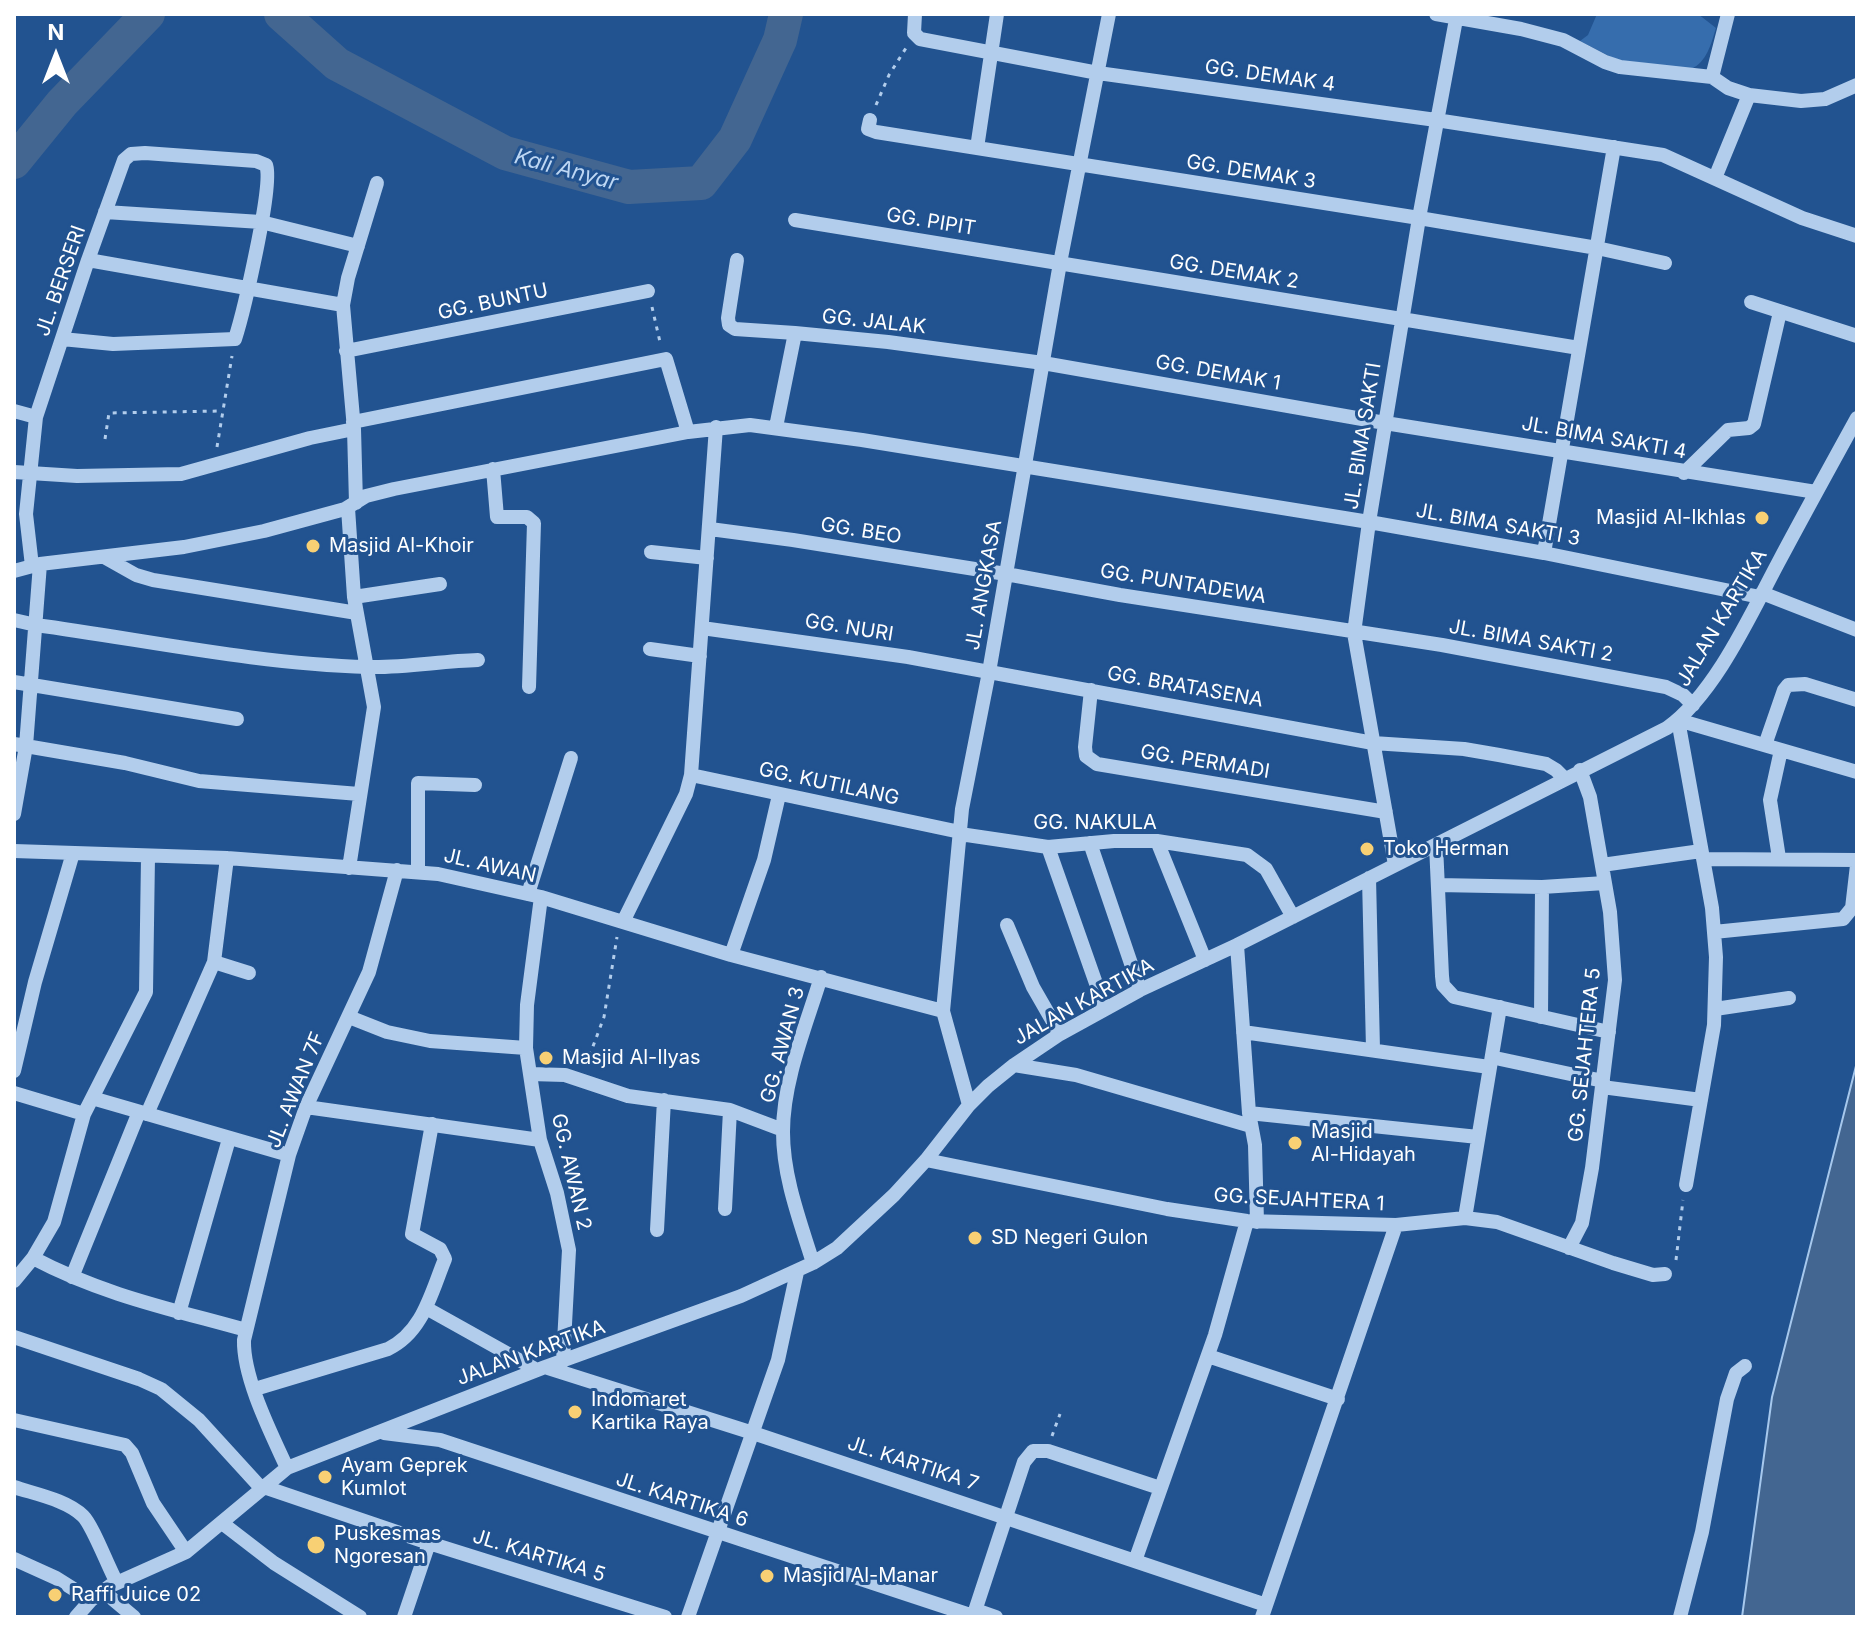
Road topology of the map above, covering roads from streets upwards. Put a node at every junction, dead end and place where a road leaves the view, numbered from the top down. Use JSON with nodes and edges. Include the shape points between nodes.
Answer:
{"nodes":[{"id":1,"x":915,"y":14,"type":"edge"},
{"id":2,"x":997,"y":14,"type":"edge"},
{"id":3,"x":1109,"y":14,"type":"edge"},
{"id":4,"x":1436,"y":14,"type":"edge"},
{"id":5,"x":1728,"y":14,"type":"edge"},
{"id":6,"x":1456,"y":16,"type":"edge"},
{"id":7,"x":990,"y":51,"type":"junction"},
{"id":8,"x":1098,"y":73,"type":"junction"},
{"id":9,"x":1712,"y":77,"type":"junction"},
{"id":10,"x":1857,"y":85,"type":"edge"},
{"id":11,"x":1749,"y":95,"type":"junction"},
{"id":12,"x":870,"y":120,"type":"road end"},
{"id":13,"x":1436,"y":120,"type":"junction"},
{"id":14,"x":1614,"y":147,"type":"junction"},
{"id":15,"x":977,"y":148,"type":"junction"},
{"id":16,"x":1078,"y":166,"type":"junction"},
{"id":17,"x":1715,"y":178,"type":"junction"},
{"id":18,"x":377,"y":183,"type":"dead end"},
{"id":19,"x":105,"y":212,"type":"junction"},
{"id":20,"x":1419,"y":218,"type":"junction"},
{"id":21,"x":795,"y":220,"type":"dead end"},
{"id":22,"x":261,"y":222,"type":"junction"},
{"id":23,"x":1857,"y":236,"type":"edge"},
{"id":24,"x":358,"y":246,"type":"junction"},
{"id":25,"x":1597,"y":248,"type":"junction"},
{"id":26,"x":88,"y":260,"type":"junction"},
{"id":27,"x":737,"y":260,"type":"dead end"},
{"id":28,"x":1060,"y":263,"type":"junction"},
{"id":29,"x":1665,"y":263,"type":"dead end"},
{"id":30,"x":246,"y":287,"type":"junction"},
{"id":31,"x":648,"y":291,"type":"road end"},
{"id":32,"x":1751,"y":302,"type":"dead end"},
{"id":33,"x":343,"y":305,"type":"junction"},
{"id":34,"x":1780,"y":312,"type":"junction"},
{"id":35,"x":1403,"y":318,"type":"junction"},
{"id":36,"x":795,"y":333,"type":"junction"},
{"id":37,"x":1857,"y":336,"type":"edge"},
{"id":38,"x":62,"y":339,"type":"junction"},
{"id":39,"x":1579,"y":348,"type":"junction"},
{"id":40,"x":346,"y":351,"type":"junction"},
{"id":41,"x":1043,"y":363,"type":"junction"},
{"id":42,"x":14,"y":411,"type":"edge"},
{"id":43,"x":36,"y":417,"type":"junction"},
{"id":44,"x":1857,"y":418,"type":"edge"},
{"id":45,"x":1385,"y":423,"type":"junction"},
{"id":46,"x":353,"y":425,"type":"junction"},
{"id":47,"x":716,"y":427,"type":"junction"},
{"id":48,"x":776,"y":427,"type":"junction"},
{"id":49,"x":688,"y":432,"type":"junction"},
{"id":50,"x":1561,"y":450,"type":"junction"},
{"id":51,"x":1025,"y":468,"type":"junction"},
{"id":52,"x":493,"y":469,"type":"junction"},
{"id":53,"x":22,"y":473,"type":"edge"},
{"id":54,"x":1684,"y":473,"type":"junction"},
{"id":55,"x":1816,"y":492,"type":"junction"},
{"id":56,"x":352,"y":505,"type":"junction"},
{"id":57,"x":1369,"y":522,"type":"junction"},
{"id":58,"x":710,"y":529,"type":"junction"},
{"id":59,"x":651,"y":552,"type":"dead end"},
{"id":60,"x":1544,"y":553,"type":"junction"},
{"id":61,"x":104,"y":557,"type":"junction"},
{"id":62,"x":707,"y":558,"type":"junction"},
{"id":63,"x":36,"y":565,"type":"junction"},
{"id":64,"x":14,"y":571,"type":"edge"},
{"id":65,"x":1006,"y":574,"type":"junction"},
{"id":66,"x":440,"y":584,"type":"dead end"},
{"id":67,"x":1761,"y":595,"type":"junction"},
{"id":68,"x":354,"y":597,"type":"junction"},
{"id":69,"x":357,"y":613,"type":"junction"},
{"id":70,"x":14,"y":620,"type":"edge"},
{"id":71,"x":36,"y":625,"type":"junction"},
{"id":72,"x":702,"y":628,"type":"junction"},
{"id":73,"x":1857,"y":630,"type":"edge"},
{"id":74,"x":1354,"y":633,"type":"junction"},
{"id":75,"x":650,"y":649,"type":"dead end"},
{"id":76,"x":700,"y":656,"type":"junction"},
{"id":77,"x":478,"y":660,"type":"dead end"},
{"id":78,"x":368,"y":667,"type":"junction"},
{"id":79,"x":989,"y":672,"type":"junction"},
{"id":80,"x":14,"y":682,"type":"edge"},
{"id":81,"x":31,"y":684,"type":"junction"},
{"id":82,"x":529,"y":687,"type":"dead end"},
{"id":83,"x":1091,"y":690,"type":"junction"},
{"id":84,"x":1857,"y":700,"type":"edge"},
{"id":85,"x":1693,"y":705,"type":"junction"},
{"id":86,"x":237,"y":719,"type":"dead end"},
{"id":87,"x":1678,"y":720,"type":"junction"},
{"id":88,"x":1373,"y":743,"type":"junction"},
{"id":89,"x":20,"y":745,"type":"edge"},
{"id":90,"x":1765,"y":745,"type":"junction"},
{"id":91,"x":1781,"y":750,"type":"junction"},
{"id":92,"x":571,"y":758,"type":"dead end"},
{"id":93,"x":1580,"y":770,"type":"junction"},
{"id":94,"x":1857,"y":772,"type":"edge"},
{"id":95,"x":691,"y":775,"type":"junction"},
{"id":96,"x":1564,"y":778,"type":"junction"},
{"id":97,"x":475,"y":785,"type":"dead end"},
{"id":98,"x":359,"y":794,"type":"junction"},
{"id":99,"x":779,"y":795,"type":"junction"},
{"id":100,"x":1386,"y":812,"type":"junction"},
{"id":101,"x":14,"y":814,"type":"edge"},
{"id":102,"x":960,"y":833,"type":"junction"},
{"id":103,"x":1157,"y":841,"type":"junction"},
{"id":104,"x":1090,"y":843,"type":"junction"},
{"id":105,"x":1436,"y":845,"type":"junction"},
{"id":106,"x":1048,"y":847,"type":"junction"},
{"id":107,"x":14,"y":851,"type":"edge"},
{"id":108,"x":73,"y":853,"type":"junction"},
{"id":109,"x":1702,"y":855,"type":"junction"},
{"id":110,"x":148,"y":857,"type":"junction"},
{"id":111,"x":227,"y":858,"type":"junction"},
{"id":112,"x":1779,"y":858,"type":"junction"},
{"id":113,"x":1857,"y":862,"type":"edge"},
{"id":114,"x":1395,"y":865,"type":"junction"},
{"id":115,"x":1602,"y":865,"type":"junction"},
{"id":116,"x":349,"y":868,"type":"junction"},
{"id":117,"x":397,"y":870,"type":"junction"},
{"id":118,"x":418,"y":871,"type":"junction"},
{"id":119,"x":1369,"y":878,"type":"junction"},
{"id":120,"x":1605,"y":883,"type":"junction"},
{"id":121,"x":1438,"y":885,"type":"junction"},
{"id":122,"x":1542,"y":887,"type":"junction"},
{"id":123,"x":534,"y":896,"type":"junction"},
{"id":124,"x":1293,"y":917,"type":"junction"},
{"id":125,"x":623,"y":922,"type":"junction"},
{"id":126,"x":1007,"y":925,"type":"dead end"},
{"id":127,"x":1714,"y":932,"type":"junction"},
{"id":128,"x":1237,"y":945,"type":"junction"},
{"id":129,"x":731,"y":955,"type":"junction"},
{"id":130,"x":1205,"y":960,"type":"junction"},
{"id":131,"x":214,"y":962,"type":"junction"},
{"id":132,"x":249,"y":973,"type":"dead end"},
{"id":133,"x":821,"y":977,"type":"junction"},
{"id":134,"x":1140,"y":990,"type":"junction"},
{"id":135,"x":1789,"y":998,"type":"dead end"},
{"id":136,"x":1500,"y":1007,"type":"junction"},
{"id":137,"x":1105,"y":1009,"type":"junction"},
{"id":138,"x":1715,"y":1009,"type":"junction"},
{"id":139,"x":943,"y":1011,"type":"junction"},
{"id":140,"x":349,"y":1017,"type":"junction"},
{"id":141,"x":1541,"y":1017,"type":"junction"},
{"id":142,"x":1243,"y":1032,"type":"junction"},
{"id":143,"x":1609,"y":1032,"type":"junction"},
{"id":144,"x":1060,"y":1034,"type":"junction"},
{"id":145,"x":526,"y":1048,"type":"junction"},
{"id":146,"x":1373,"y":1049,"type":"junction"},
{"id":147,"x":1494,"y":1063,"type":"junction"},
{"id":148,"x":1014,"y":1065,"type":"junction"},
{"id":149,"x":14,"y":1071,"type":"edge"},
{"id":150,"x":530,"y":1074,"type":"junction"},
{"id":151,"x":1603,"y":1084,"type":"junction"},
{"id":152,"x":14,"y":1093,"type":"edge"},
{"id":153,"x":92,"y":1098,"type":"junction"},
{"id":154,"x":664,"y":1100,"type":"junction"},
{"id":155,"x":1701,"y":1100,"type":"junction"},
{"id":156,"x":969,"y":1105,"type":"junction"},
{"id":157,"x":306,"y":1107,"type":"junction"},
{"id":158,"x":730,"y":1110,"type":"junction"},
{"id":159,"x":143,"y":1113,"type":"junction"},
{"id":160,"x":84,"y":1114,"type":"junction"},
{"id":161,"x":1250,"y":1120,"type":"junction"},
{"id":162,"x":432,"y":1124,"type":"junction"},
{"id":163,"x":783,"y":1130,"type":"junction"},
{"id":164,"x":1478,"y":1137,"type":"junction"},
{"id":165,"x":229,"y":1139,"type":"junction"},
{"id":166,"x":540,"y":1140,"type":"junction"},
{"id":167,"x":289,"y":1155,"type":"junction"},
{"id":168,"x":926,"y":1160,"type":"junction"},
{"id":169,"x":1686,"y":1185,"type":"road end"},
{"id":170,"x":725,"y":1209,"type":"dead end"},
{"id":171,"x":1465,"y":1218,"type":"junction"},
{"id":172,"x":1252,"y":1221,"type":"junction"},
{"id":173,"x":1396,"y":1225,"type":"junction"},
{"id":174,"x":657,"y":1230,"type":"dead end"},
{"id":175,"x":1569,"y":1248,"type":"junction"},
{"id":176,"x":33,"y":1258,"type":"junction"},
{"id":177,"x":813,"y":1263,"type":"junction"},
{"id":178,"x":797,"y":1272,"type":"junction"},
{"id":179,"x":1665,"y":1274,"type":"road end"},
{"id":180,"x":72,"y":1277,"type":"junction"},
{"id":181,"x":14,"y":1281,"type":"edge"},
{"id":182,"x":426,"y":1308,"type":"junction"},
{"id":183,"x":179,"y":1313,"type":"junction"},
{"id":184,"x":246,"y":1330,"type":"junction"},
{"id":185,"x":14,"y":1337,"type":"edge"},
{"id":186,"x":1208,"y":1356,"type":"junction"},
{"id":187,"x":563,"y":1361,"type":"junction"},
{"id":188,"x":1745,"y":1366,"type":"dead end"},
{"id":189,"x":541,"y":1369,"type":"junction"},
{"id":190,"x":255,"y":1389,"type":"junction"},
{"id":191,"x":1338,"y":1399,"type":"junction"},
{"id":192,"x":14,"y":1420,"type":"edge"},
{"id":193,"x":376,"y":1433,"type":"junction"},
{"id":194,"x":753,"y":1433,"type":"junction"},
{"id":195,"x":287,"y":1468,"type":"junction"},
{"id":196,"x":14,"y":1487,"type":"edge"},
{"id":197,"x":263,"y":1488,"type":"junction"},
{"id":198,"x":1160,"y":1488,"type":"junction"},
{"id":199,"x":1005,"y":1516,"type":"junction"},
{"id":200,"x":222,"y":1523,"type":"junction"},
{"id":201,"x":718,"y":1533,"type":"junction"},
{"id":202,"x":429,"y":1543,"type":"junction"},
{"id":203,"x":186,"y":1552,"type":"junction"},
{"id":204,"x":14,"y":1559,"type":"edge"},
{"id":205,"x":1135,"y":1561,"type":"junction"},
{"id":206,"x":117,"y":1583,"type":"junction"},
{"id":207,"x":97,"y":1595,"type":"junction"},
{"id":208,"x":1264,"y":1611,"type":"edge"},
{"id":209,"x":974,"y":1614,"type":"edge"},
{"id":210,"x":76,"y":1617,"type":"edge"},
{"id":211,"x":134,"y":1617,"type":"edge"},
{"id":212,"x":360,"y":1617,"type":"edge"},
{"id":213,"x":404,"y":1617,"type":"edge"},
{"id":214,"x":665,"y":1617,"type":"edge"},
{"id":215,"x":688,"y":1617,"type":"edge"},
{"id":216,"x":996,"y":1617,"type":"edge"},
{"id":217,"x":1680,"y":1617,"type":"edge"}],
"edges":[{"from":1,"to":7,"type":"street","name":"GG. DEMAK 4","via":[[916,37]]},
{"from":2,"to":7,"type":"street"},
{"from":3,"to":8,"type":"street","name":"JL. ANGKASA"},
{"from":4,"to":6,"type":"street"},
{"from":5,"to":9,"type":"street"},
{"from":6,"to":9,"type":"street","via":[[1563,40],[1620,67]]},
{"from":6,"to":13,"type":"street","name":"JL. BIMA SAKTI"},
{"from":7,"to":8,"type":"street","name":"GG. DEMAK 4"},
{"from":7,"to":15,"type":"street"},
{"from":8,"to":13,"type":"street","name":"GG. DEMAK 4"},
{"from":8,"to":16,"type":"street","name":"JL. ANGKASA"},
{"from":9,"to":11,"type":"street"},
{"from":10,"to":11,"type":"street","via":[[1825,99]]},
{"from":11,"to":17,"type":"street"},
{"from":12,"to":15,"type":"street","name":"GG. DEMAK 3","via":[[868,129],[876,132]]},
{"from":13,"to":14,"type":"street","name":"GG. DEMAK 4"},
{"from":13,"to":20,"type":"street","name":"JL. BIMA SAKTI"},
{"from":14,"to":17,"type":"street","name":"GG. DEMAK 4","via":[[1663,155]]},
{"from":14,"to":25,"type":"street"},
{"from":15,"to":16,"type":"street","name":"GG. DEMAK 3"},
{"from":16,"to":20,"type":"street","name":"GG. DEMAK 3"},
{"from":16,"to":28,"type":"street","name":"JL. ANGKASA"},
{"from":17,"to":23,"type":"street","name":"GG. DEMAK 4","via":[[1823,227]]},
{"from":18,"to":24,"type":"street"},
{"from":19,"to":22,"type":"street"},
{"from":19,"to":22,"type":"street","name":"JL. BERSERI","via":[[124,160],[131,154],[161,154],[263,163],[268,169]]},
{"from":19,"to":26,"type":"street","name":"JL. BERSERI"},
{"from":20,"to":25,"type":"street","name":"GG. DEMAK 3"},
{"from":20,"to":35,"type":"street","name":"JL. BIMA SAKTI"},
{"from":21,"to":28,"type":"street","name":"GG. PIPIT"},
{"from":22,"to":24,"type":"street"},
{"from":22,"to":30,"type":"street"},
{"from":24,"to":33,"type":"street"},
{"from":25,"to":29,"type":"street","name":"GG. DEMAK 3"},
{"from":25,"to":39,"type":"street"},
{"from":26,"to":30,"type":"street"},
{"from":26,"to":38,"type":"street","name":"JL. BERSERI"},
{"from":27,"to":36,"type":"street","via":[[729,325]]},
{"from":28,"to":35,"type":"street","name":"GG. DEMAK 2"},
{"from":28,"to":41,"type":"street","name":"JL. ANGKASA"},
{"from":30,"to":33,"type":"street"},
{"from":30,"to":38,"type":"street","via":[[235,338],[113,344]]},
{"from":31,"to":40,"type":"street","name":"GG. BUNTU"},
{"from":32,"to":34,"type":"street"},
{"from":33,"to":40,"type":"street"},
{"from":34,"to":37,"type":"street"},
{"from":34,"to":54,"type":"street","via":[[1754,424],[1728,430]]},
{"from":35,"to":39,"type":"street","name":"GG. DEMAK 2"},
{"from":35,"to":45,"type":"street","name":"JL. BIMA SAKTI"},
{"from":36,"to":41,"type":"street","name":"GG. JALAK"},
{"from":36,"to":48,"type":"street","name":"GG. JALAK"},
{"from":38,"to":43,"type":"street","name":"JL. BERSERI"},
{"from":39,"to":50,"type":"street"},
{"from":40,"to":46,"type":"street"},
{"from":41,"to":45,"type":"street","name":"GG. DEMAK 1"},
{"from":41,"to":51,"type":"street","name":"JL. ANGKASA"},
{"from":42,"to":43,"type":"street"},
{"from":43,"to":53,"type":"street","name":"JL. BERSERI"},
{"from":44,"to":55,"type":"street","name":"JALAN KARTIKA"},
{"from":45,"to":50,"type":"street","name":"JL. BIMA SAKTI 4"},
{"from":45,"to":57,"type":"street","name":"JL. BIMA SAKTI"},
{"from":46,"to":49,"type":"street","via":[[664,359]]},
{"from":46,"to":53,"type":"street","via":[[181,474]]},
{"from":46,"to":56,"type":"street"},
{"from":47,"to":48,"type":"street","name":"JL. BIMA SAKTI 3"},
{"from":47,"to":49,"type":"street","name":"JL. BIMA SAKTI 3"},
{"from":47,"to":58,"type":"street"},
{"from":48,"to":51,"type":"street","name":"JL. BIMA SAKTI 3"},
{"from":49,"to":52,"type":"street","name":"JL. BIMA SAKTI 3"},
{"from":50,"to":54,"type":"street","name":"JL. BIMA SAKTI 4"},
{"from":50,"to":60,"type":"street"},
{"from":51,"to":57,"type":"street","name":"JL. BIMA SAKTI 3"},
{"from":51,"to":65,"type":"street","name":"JL. ANGKASA"},
{"from":52,"to":56,"type":"street","name":"JL. BIMA SAKTI 3","via":[[373,493]]},
{"from":52,"to":82,"type":"street","via":[[497,517],[527,517],[534,523]]},
{"from":53,"to":63,"type":"street","name":"JL. BERSERI","via":[[26,528]]},
{"from":54,"to":55,"type":"street","name":"JL. BIMA SAKTI 4"},
{"from":55,"to":67,"type":"street","name":"JALAN KARTIKA"},
{"from":56,"to":61,"type":"street","name":"JL. BIMA SAKTI 3","via":[[252,534]]},
{"from":56,"to":68,"type":"street"},
{"from":57,"to":60,"type":"street","name":"JL. BIMA SAKTI 3"},
{"from":57,"to":74,"type":"street","name":"JL. BIMA SAKTI"},
{"from":58,"to":62,"type":"street"},
{"from":58,"to":65,"type":"street","name":"GG. BEO"},
{"from":59,"to":62,"type":"street"},
{"from":60,"to":67,"type":"street","name":"JL. BIMA SAKTI 3"},
{"from":61,"to":63,"type":"street","name":"JL. BIMA SAKTI 3"},
{"from":61,"to":69,"type":"street","via":[[153,580]]},
{"from":62,"to":72,"type":"street"},
{"from":63,"to":64,"type":"street","name":"JL. BIMA SAKTI 3"},
{"from":63,"to":71,"type":"street","name":"JL. BERSERI"},
{"from":65,"to":74,"type":"street","name":"GG. PUNTADEWA"},
{"from":65,"to":79,"type":"street","name":"JL. ANGKASA"},
{"from":66,"to":68,"type":"street"},
{"from":67,"to":73,"type":"street","name":"JL. BIMA SAKTI 3"},
{"from":67,"to":85,"type":"street","name":"JALAN KARTIKA"},
{"from":68,"to":69,"type":"street"},
{"from":69,"to":78,"type":"street"},
{"from":70,"to":71,"type":"street"},
{"from":71,"to":78,"type":"street","via":[[290,662]]},
{"from":71,"to":81,"type":"street","name":"JL. BERSERI"},
{"from":72,"to":76,"type":"street"},
{"from":72,"to":79,"type":"street","name":"GG. NURI"},
{"from":74,"to":85,"type":"street","name":"JL. BIMA SAKTI 2","via":[[1666,687]]},
{"from":74,"to":88,"type":"street","name":"JL. BIMA SAKTI"},
{"from":75,"to":76,"type":"street"},
{"from":76,"to":95,"type":"street"},
{"from":77,"to":78,"type":"street"},
{"from":78,"to":98,"type":"street","via":[[374,718]]},
{"from":79,"to":83,"type":"street","name":"GG. BRATASENA"},
{"from":79,"to":102,"type":"street","name":"JL. ANGKASA"},
{"from":80,"to":81,"type":"street"},
{"from":81,"to":86,"type":"street"},
{"from":81,"to":89,"type":"street","name":"JL. BERSERI"},
{"from":83,"to":88,"type":"street","name":"GG. BRATASENA"},
{"from":83,"to":100,"type":"street","name":"GG. PERMADI","via":[[1085,747],[1090,761]]},
{"from":84,"to":90,"type":"street","via":[[1805,684],[1788,685]]},
{"from":85,"to":87,"type":"street","name":"JALAN KARTIKA"},
{"from":87,"to":90,"type":"street"},
{"from":87,"to":93,"type":"street","name":"JALAN KARTIKA"},
{"from":87,"to":109,"type":"street"},
{"from":88,"to":96,"type":"street","name":"GG. BRATASENA","via":[[1464,749],[1527,760],[1546,764]]},
{"from":88,"to":100,"type":"street","name":"JL. BIMA SAKTI"},
{"from":89,"to":98,"type":"street","via":[[199,781]]},
{"from":89,"to":101,"type":"street","name":"JL. BERSERI"},
{"from":90,"to":91,"type":"street"},
{"from":91,"to":94,"type":"street"},
{"from":91,"to":112,"type":"street","via":[[1770,800]]},
{"from":92,"to":123,"type":"street","name":"GG. AWAN 2"},
{"from":93,"to":96,"type":"street","name":"JALAN KARTIKA"},
{"from":93,"to":115,"type":"street","name":"GG. SEJAHTERA 5"},
{"from":95,"to":99,"type":"street","name":"GG. KUTILANG"},
{"from":95,"to":125,"type":"street"},
{"from":96,"to":105,"type":"street","name":"JALAN KARTIKA"},
{"from":97,"to":118,"type":"street","via":[[418,783]]},
{"from":98,"to":116,"type":"street"},
{"from":99,"to":102,"type":"street","name":"GG. KUTILANG"},
{"from":99,"to":129,"type":"street","via":[[764,860]]},
{"from":100,"to":114,"type":"street","name":"JL. BIMA SAKTI"},
{"from":102,"to":106,"type":"street","name":"GG. NAKULA"},
{"from":102,"to":139,"type":"street","name":"JL. ANGKASA"},
{"from":103,"to":104,"type":"street","name":"GG. NAKULA"},
{"from":103,"to":124,"type":"street","name":"GG. NAKULA","via":[[1247,855],[1266,869]]},
{"from":103,"to":130,"type":"street"},
{"from":104,"to":106,"type":"street","name":"GG. NAKULA"},
{"from":104,"to":134,"type":"street"},
{"from":105,"to":114,"type":"street","name":"JALAN KARTIKA"},
{"from":105,"to":121,"type":"street"},
{"from":106,"to":137,"type":"street"},
{"from":107,"to":108,"type":"street","name":"JL. AWAN"},
{"from":108,"to":110,"type":"street","name":"JL. AWAN"},
{"from":108,"to":149,"type":"street"},
{"from":109,"to":112,"type":"street"},
{"from":109,"to":115,"type":"street"},
{"from":109,"to":127,"type":"street"},
{"from":110,"to":111,"type":"street","name":"JL. AWAN"},
{"from":110,"to":153,"type":"street","via":[[146,992]]},
{"from":111,"to":116,"type":"street","name":"JL. AWAN"},
{"from":111,"to":131,"type":"street"},
{"from":112,"to":113,"type":"street"},
{"from":113,"to":127,"type":"street","via":[[1852,908],[1843,919]]},
{"from":114,"to":119,"type":"street","name":"JALAN KARTIKA"},
{"from":115,"to":120,"type":"street","name":"GG. SEJAHTERA 5"},
{"from":116,"to":117,"type":"street","name":"JL. AWAN"},
{"from":117,"to":118,"type":"street","name":"JL. AWAN"},
{"from":117,"to":140,"type":"street","name":"JL. AWAN 7F","via":[[374,957]]},
{"from":118,"to":123,"type":"street","name":"JL. AWAN"},
{"from":119,"to":124,"type":"street","name":"JALAN KARTIKA"},
{"from":119,"to":146,"type":"street"},
{"from":120,"to":122,"type":"street"},
{"from":120,"to":143,"type":"street","name":"GG. SEJAHTERA 5","via":[[1615,959]]},
{"from":121,"to":122,"type":"street"},
{"from":121,"to":136,"type":"street","via":[[1443,985],[1454,997]]},
{"from":122,"to":141,"type":"street"},
{"from":123,"to":125,"type":"street","name":"JL. AWAN"},
{"from":123,"to":145,"type":"street","name":"GG. AWAN 2"},
{"from":124,"to":128,"type":"street","name":"JALAN KARTIKA"},
{"from":125,"to":129,"type":"street","name":"JL. AWAN"},
{"from":126,"to":144,"type":"street"},
{"from":127,"to":138,"type":"street"},
{"from":128,"to":130,"type":"street","name":"JALAN KARTIKA"},
{"from":128,"to":142,"type":"street"},
{"from":129,"to":133,"type":"street","name":"JL. AWAN"},
{"from":130,"to":134,"type":"street","name":"JALAN KARTIKA"},
{"from":131,"to":132,"type":"street"},
{"from":131,"to":159,"type":"street"},
{"from":133,"to":139,"type":"street","name":"JL. AWAN"},
{"from":133,"to":163,"type":"street","name":"GG. AWAN 3","via":[[792,1076]]},
{"from":134,"to":137,"type":"street","name":"JALAN KARTIKA"},
{"from":135,"to":138,"type":"street"},
{"from":136,"to":141,"type":"street"},
{"from":136,"to":147,"type":"street"},
{"from":137,"to":144,"type":"street","name":"JALAN KARTIKA"},
{"from":138,"to":155,"type":"street"},
{"from":139,"to":156,"type":"street","name":"JL. ANGKASA"},
{"from":140,"to":145,"type":"street","via":[[430,1041]]},
{"from":140,"to":157,"type":"street","name":"JL. AWAN 7F"},
{"from":141,"to":143,"type":"street"},
{"from":142,"to":146,"type":"street"},
{"from":142,"to":161,"type":"street"},
{"from":143,"to":151,"type":"street","name":"GG. SEJAHTERA 5"},
{"from":144,"to":148,"type":"street","name":"JALAN KARTIKA"},
{"from":145,"to":150,"type":"street","name":"GG. AWAN 2"},
{"from":146,"to":147,"type":"street"},
{"from":147,"to":151,"type":"street"},
{"from":147,"to":164,"type":"street"},
{"from":148,"to":156,"type":"street","name":"JALAN KARTIKA"},
{"from":148,"to":161,"type":"street","via":[[1076,1075]]},
{"from":150,"to":154,"type":"street","via":[[565,1075],[628,1096]]},
{"from":150,"to":166,"type":"street","name":"GG. AWAN 2"},
{"from":151,"to":155,"type":"street"},
{"from":151,"to":175,"type":"street","name":"GG. SEJAHTERA 5","via":[[1582,1223]]},
{"from":152,"to":160,"type":"street"},
{"from":153,"to":159,"type":"street"},
{"from":153,"to":160,"type":"street"},
{"from":154,"to":158,"type":"street"},
{"from":154,"to":174,"type":"street"},
{"from":155,"to":169,"type":"street"},
{"from":156,"to":168,"type":"street","name":"JALAN KARTIKA"},
{"from":157,"to":162,"type":"street"},
{"from":157,"to":167,"type":"street","name":"JL. AWAN 7F"},
{"from":158,"to":163,"type":"street"},
{"from":158,"to":170,"type":"street"},
{"from":159,"to":165,"type":"street"},
{"from":159,"to":180,"type":"street"},
{"from":160,"to":176,"type":"street","via":[[54,1222]]},
{"from":161,"to":164,"type":"street"},
{"from":161,"to":172,"type":"street","via":[[1255,1145]]},
{"from":162,"to":166,"type":"street"},
{"from":162,"to":182,"type":"street","via":[[412,1234],[440,1249],[445,1259]]},
{"from":163,"to":177,"type":"street","name":"GG. AWAN 3","via":[[787,1171]]},
{"from":164,"to":171,"type":"street"},
{"from":165,"to":167,"type":"street"},
{"from":165,"to":183,"type":"street"},
{"from":166,"to":187,"type":"street","name":"GG. AWAN 2","via":[[569,1250]]},
{"from":167,"to":184,"type":"street","name":"JL. AWAN 7F"},
{"from":168,"to":172,"type":"street","name":"GG. SEJAHTERA 1"},
{"from":168,"to":177,"type":"street","name":"JALAN KARTIKA","via":[[861,1226]]},
{"from":171,"to":173,"type":"street","name":"GG. SEJAHTERA 1"},
{"from":171,"to":175,"type":"street","name":"GG. SEJAHTERA 1","via":[[1497,1222]]},
{"from":172,"to":173,"type":"street","name":"GG. SEJAHTERA 1"},
{"from":172,"to":186,"type":"street"},
{"from":173,"to":191,"type":"street"},
{"from":175,"to":179,"type":"street","name":"GG. SEJAHTERA 1","via":[[1637,1271]]},
{"from":176,"to":180,"type":"street"},
{"from":176,"to":181,"type":"street"},
{"from":177,"to":178,"type":"street","name":"JALAN KARTIKA"},
{"from":178,"to":187,"type":"street","name":"JALAN KARTIKA"},
{"from":178,"to":194,"type":"street","via":[[784,1339]]},
{"from":180,"to":183,"type":"street"},
{"from":182,"to":189,"type":"street","name":"JL. KARTIKA 7"},
{"from":182,"to":190,"type":"street","via":[[402,1342],[388,1349]]},
{"from":183,"to":184,"type":"street"},
{"from":184,"to":190,"type":"street","name":"JL. AWAN 7F","via":[[244,1348]]},
{"from":185,"to":197,"type":"street","via":[[161,1389],[199,1420]]},
{"from":186,"to":191,"type":"street"},
{"from":186,"to":198,"type":"street"},
{"from":187,"to":189,"type":"street","name":"JALAN KARTIKA"},
{"from":188,"to":217,"type":"street","via":[[1736,1373],[1727,1399]]},
{"from":189,"to":193,"type":"street","name":"JALAN KARTIKA"},
{"from":189,"to":194,"type":"street","name":"JL. KARTIKA 7"},
{"from":190,"to":195,"type":"street","name":"JL. AWAN 7F"},
{"from":191,"to":208,"type":"street"},
{"from":192,"to":203,"type":"street","via":[[125,1445],[153,1503]]},
{"from":193,"to":195,"type":"street","name":"JALAN KARTIKA"},
{"from":193,"to":201,"type":"street","name":"JL. KARTIKA 6","via":[[440,1440]]},
{"from":194,"to":199,"type":"street","name":"JL. KARTIKA 7"},
{"from":194,"to":201,"type":"street"},
{"from":195,"to":197,"type":"street","name":"JALAN KARTIKA"},
{"from":196,"to":206,"type":"street","via":[[81,1514]]},
{"from":197,"to":200,"type":"street","name":"JALAN KARTIKA"},
{"from":197,"to":202,"type":"street","name":"JL. KARTIKA 5"},
{"from":198,"to":199,"type":"street","via":[[1046,1450],[1033,1451]]},
{"from":198,"to":205,"type":"street"},
{"from":199,"to":205,"type":"street","name":"JL. KARTIKA 7"},
{"from":199,"to":209,"type":"street"},
{"from":200,"to":203,"type":"street","name":"JALAN KARTIKA"},
{"from":200,"to":212,"type":"street"},
{"from":201,"to":209,"type":"street","name":"JL. KARTIKA 6"},
{"from":201,"to":215,"type":"street"},
{"from":202,"to":213,"type":"street"},
{"from":202,"to":214,"type":"street","name":"JL. KARTIKA 5"},
{"from":203,"to":206,"type":"street","name":"JALAN KARTIKA"},
{"from":204,"to":207,"type":"street"},
{"from":205,"to":208,"type":"street","name":"JL. KARTIKA 7"},
{"from":206,"to":207,"type":"street","name":"JALAN KARTIKA"},
{"from":207,"to":210,"type":"street","name":"JALAN KARTIKA"},
{"from":207,"to":211,"type":"street"},
{"from":209,"to":216,"type":"street","name":"JL. KARTIKA 6"}]}
